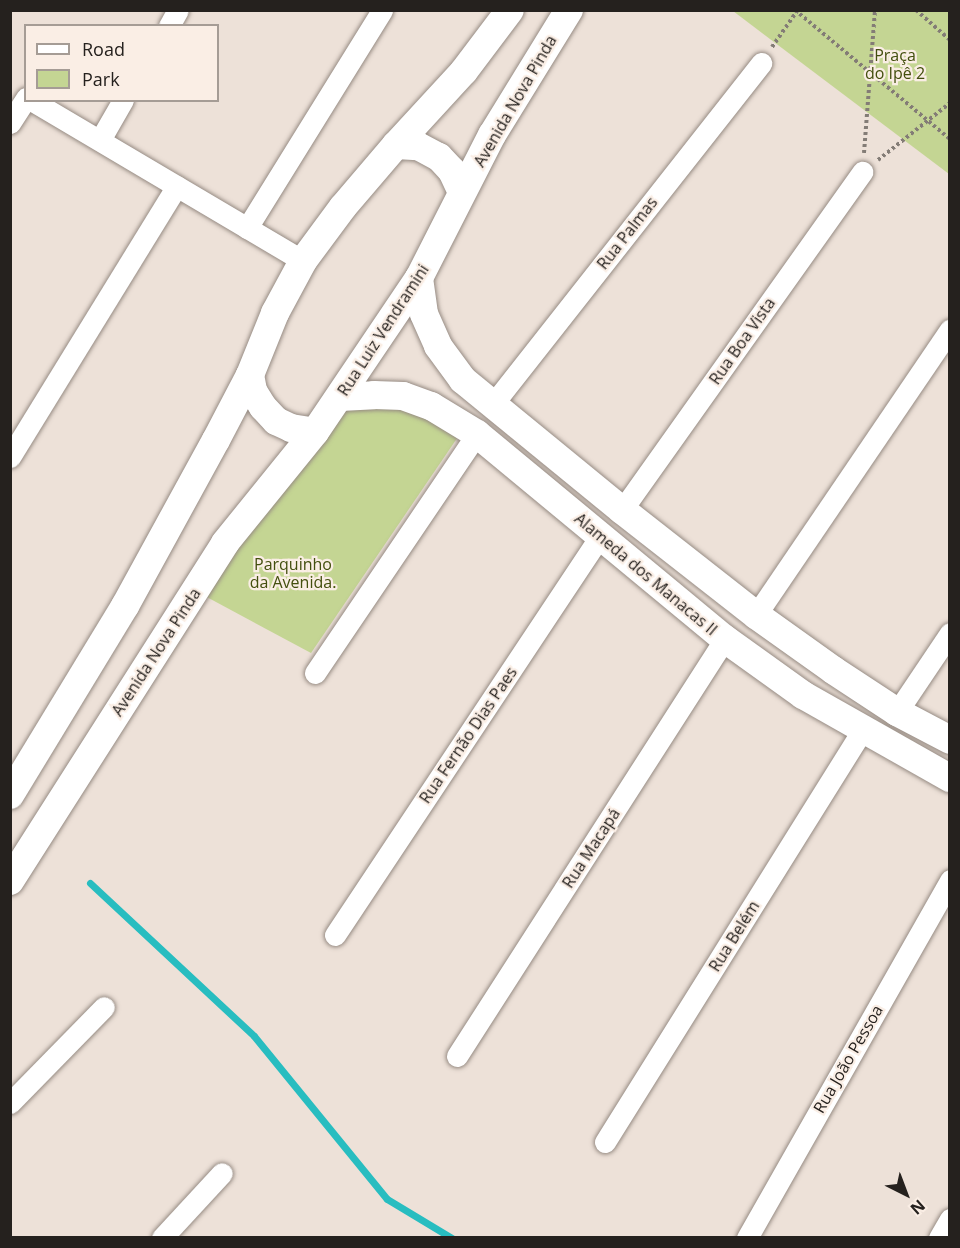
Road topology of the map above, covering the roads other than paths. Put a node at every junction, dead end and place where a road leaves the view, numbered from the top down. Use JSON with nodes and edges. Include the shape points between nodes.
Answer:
{"nodes":[{"id":1,"x":178,"y":10,"type":"edge"},
{"id":2,"x":382,"y":10,"type":"edge"},
{"id":3,"x":510,"y":10,"type":"edge"},
{"id":4,"x":569,"y":10,"type":"edge"},
{"id":5,"x":170,"y":24,"type":"edge"},
{"id":6,"x":761,"y":63,"type":"road end"},
{"id":7,"x":10,"y":88,"type":"edge"},
{"id":8,"x":24,"y":97,"type":"edge"},
{"id":9,"x":24,"y":101,"type":"edge"},
{"id":10,"x":34,"y":102,"type":"edge"},
{"id":11,"x":122,"y":102,"type":"edge"},
{"id":12,"x":10,"y":123,"type":"edge"},
{"id":13,"x":99,"y":140,"type":"junction"},
{"id":14,"x":396,"y":145,"type":"junction"},
{"id":15,"x":862,"y":171,"type":"road end"},
{"id":16,"x":177,"y":186,"type":"junction"},
{"id":17,"x":462,"y":192,"type":"junction"},
{"id":18,"x":247,"y":228,"type":"junction"},
{"id":19,"x":303,"y":261,"type":"junction"},
{"id":20,"x":419,"y":278,"type":"junction"},
{"id":21,"x":950,"y":330,"type":"edge"},
{"id":22,"x":249,"y":375,"type":"junction"},
{"id":23,"x":340,"y":397,"type":"junction"},
{"id":24,"x":493,"y":404,"type":"junction"},
{"id":25,"x":315,"y":432,"type":"junction"},
{"id":26,"x":477,"y":434,"type":"junction"},
{"id":27,"x":10,"y":457,"type":"edge"},
{"id":28,"x":622,"y":510,"type":"junction"},
{"id":29,"x":601,"y":535,"type":"junction"},
{"id":30,"x":756,"y":615,"type":"junction"},
{"id":31,"x":950,"y":633,"type":"edge"},
{"id":32,"x":725,"y":639,"type":"junction"},
{"id":33,"x":315,"y":673,"type":"dead end"},
{"id":34,"x":897,"y":712,"type":"junction"},
{"id":35,"x":863,"y":729,"type":"junction"},
{"id":36,"x":950,"y":740,"type":"edge"},
{"id":37,"x":950,"y":778,"type":"edge"},
{"id":38,"x":12,"y":789,"type":"edge"},
{"id":39,"x":950,"y":880,"type":"edge"},
{"id":40,"x":10,"y":881,"type":"edge"},
{"id":41,"x":335,"y":935,"type":"dead end"},
{"id":42,"x":104,"y":1007,"type":"dead end"},
{"id":43,"x":457,"y":1056,"type":"dead end"},
{"id":44,"x":10,"y":1103,"type":"edge"},
{"id":45,"x":605,"y":1142,"type":"dead end"},
{"id":46,"x":222,"y":1173,"type":"dead end"},
{"id":47,"x":950,"y":1219,"type":"edge"},
{"id":48,"x":162,"y":1238,"type":"edge"},
{"id":49,"x":747,"y":1238,"type":"edge"},
{"id":50,"x":939,"y":1238,"type":"edge"}],
"edges":[{"from":1,"to":5,"type":"street"},
{"from":2,"to":18,"type":"street"},
{"from":3,"to":14,"type":"street","via":[[465,71]]},
{"from":4,"to":17,"type":"street","name":"Avenida Nova Pinda","via":[[492,135]]},
{"from":6,"to":24,"type":"street","name":"Rua Palmas"},
{"from":7,"to":8,"type":"street"},
{"from":9,"to":12,"type":"street"},
{"from":10,"to":13,"type":"street"},
{"from":11,"to":13,"type":"street"},
{"from":13,"to":16,"type":"street"},
{"from":14,"to":17,"type":"street","via":[[418,146],[439,157],[452,171]]},
{"from":14,"to":19,"type":"street"},
{"from":15,"to":28,"type":"street","name":"Rua Boa Vista"},
{"from":16,"to":18,"type":"street"},
{"from":16,"to":27,"type":"street"},
{"from":17,"to":20,"type":"street","name":"Rua Luiz Vendramini"},
{"from":18,"to":19,"type":"street"},
{"from":19,"to":22,"type":"street","via":[[275,313]]},
{"from":20,"to":23,"type":"street","name":"Rua Luiz Vendramini"},
{"from":20,"to":24,"type":"street","name":"Alameda dos Manacas II","via":[[424,314],[438,346],[463,380]]},
{"from":21,"to":30,"type":"street"},
{"from":22,"to":25,"type":"street","via":[[253,391],[276,421]]},
{"from":22,"to":38,"type":"street","via":[[125,606]]},
{"from":23,"to":25,"type":"street","name":"Rua Luiz Vendramini"},
{"from":23,"to":26,"type":"street","name":"Alameda dos Manacas II","via":[[403,396],[431,406]]},
{"from":24,"to":28,"type":"street","name":"Alameda dos Manacas II"},
{"from":25,"to":40,"type":"street","name":"Avenida Nova Pinda","via":[[225,543]]},
{"from":26,"to":29,"type":"street","name":"Alameda dos Manacas II"},
{"from":26,"to":33,"type":"street"},
{"from":28,"to":30,"type":"street","name":"Alameda dos Manacas II"},
{"from":29,"to":32,"type":"street","name":"Alameda dos Manacas II"},
{"from":29,"to":41,"type":"street","name":"Rua Fernão Dias Paes"},
{"from":30,"to":34,"type":"street","name":"Alameda dos Manacas II"},
{"from":31,"to":34,"type":"street"},
{"from":32,"to":35,"type":"street","name":"Alameda dos Manacas II","via":[[803,694]]},
{"from":32,"to":43,"type":"street","name":"Rua Macapá"},
{"from":34,"to":36,"type":"street","name":"Alameda dos Manacas II"},
{"from":35,"to":37,"type":"street","name":"Alameda dos Manacas II"},
{"from":35,"to":45,"type":"street","name":"Rua Belém"},
{"from":39,"to":49,"type":"street","name":"Rua João Pessoa"},
{"from":42,"to":44,"type":"street"},
{"from":46,"to":48,"type":"street"},
{"from":47,"to":50,"type":"street"}]}
